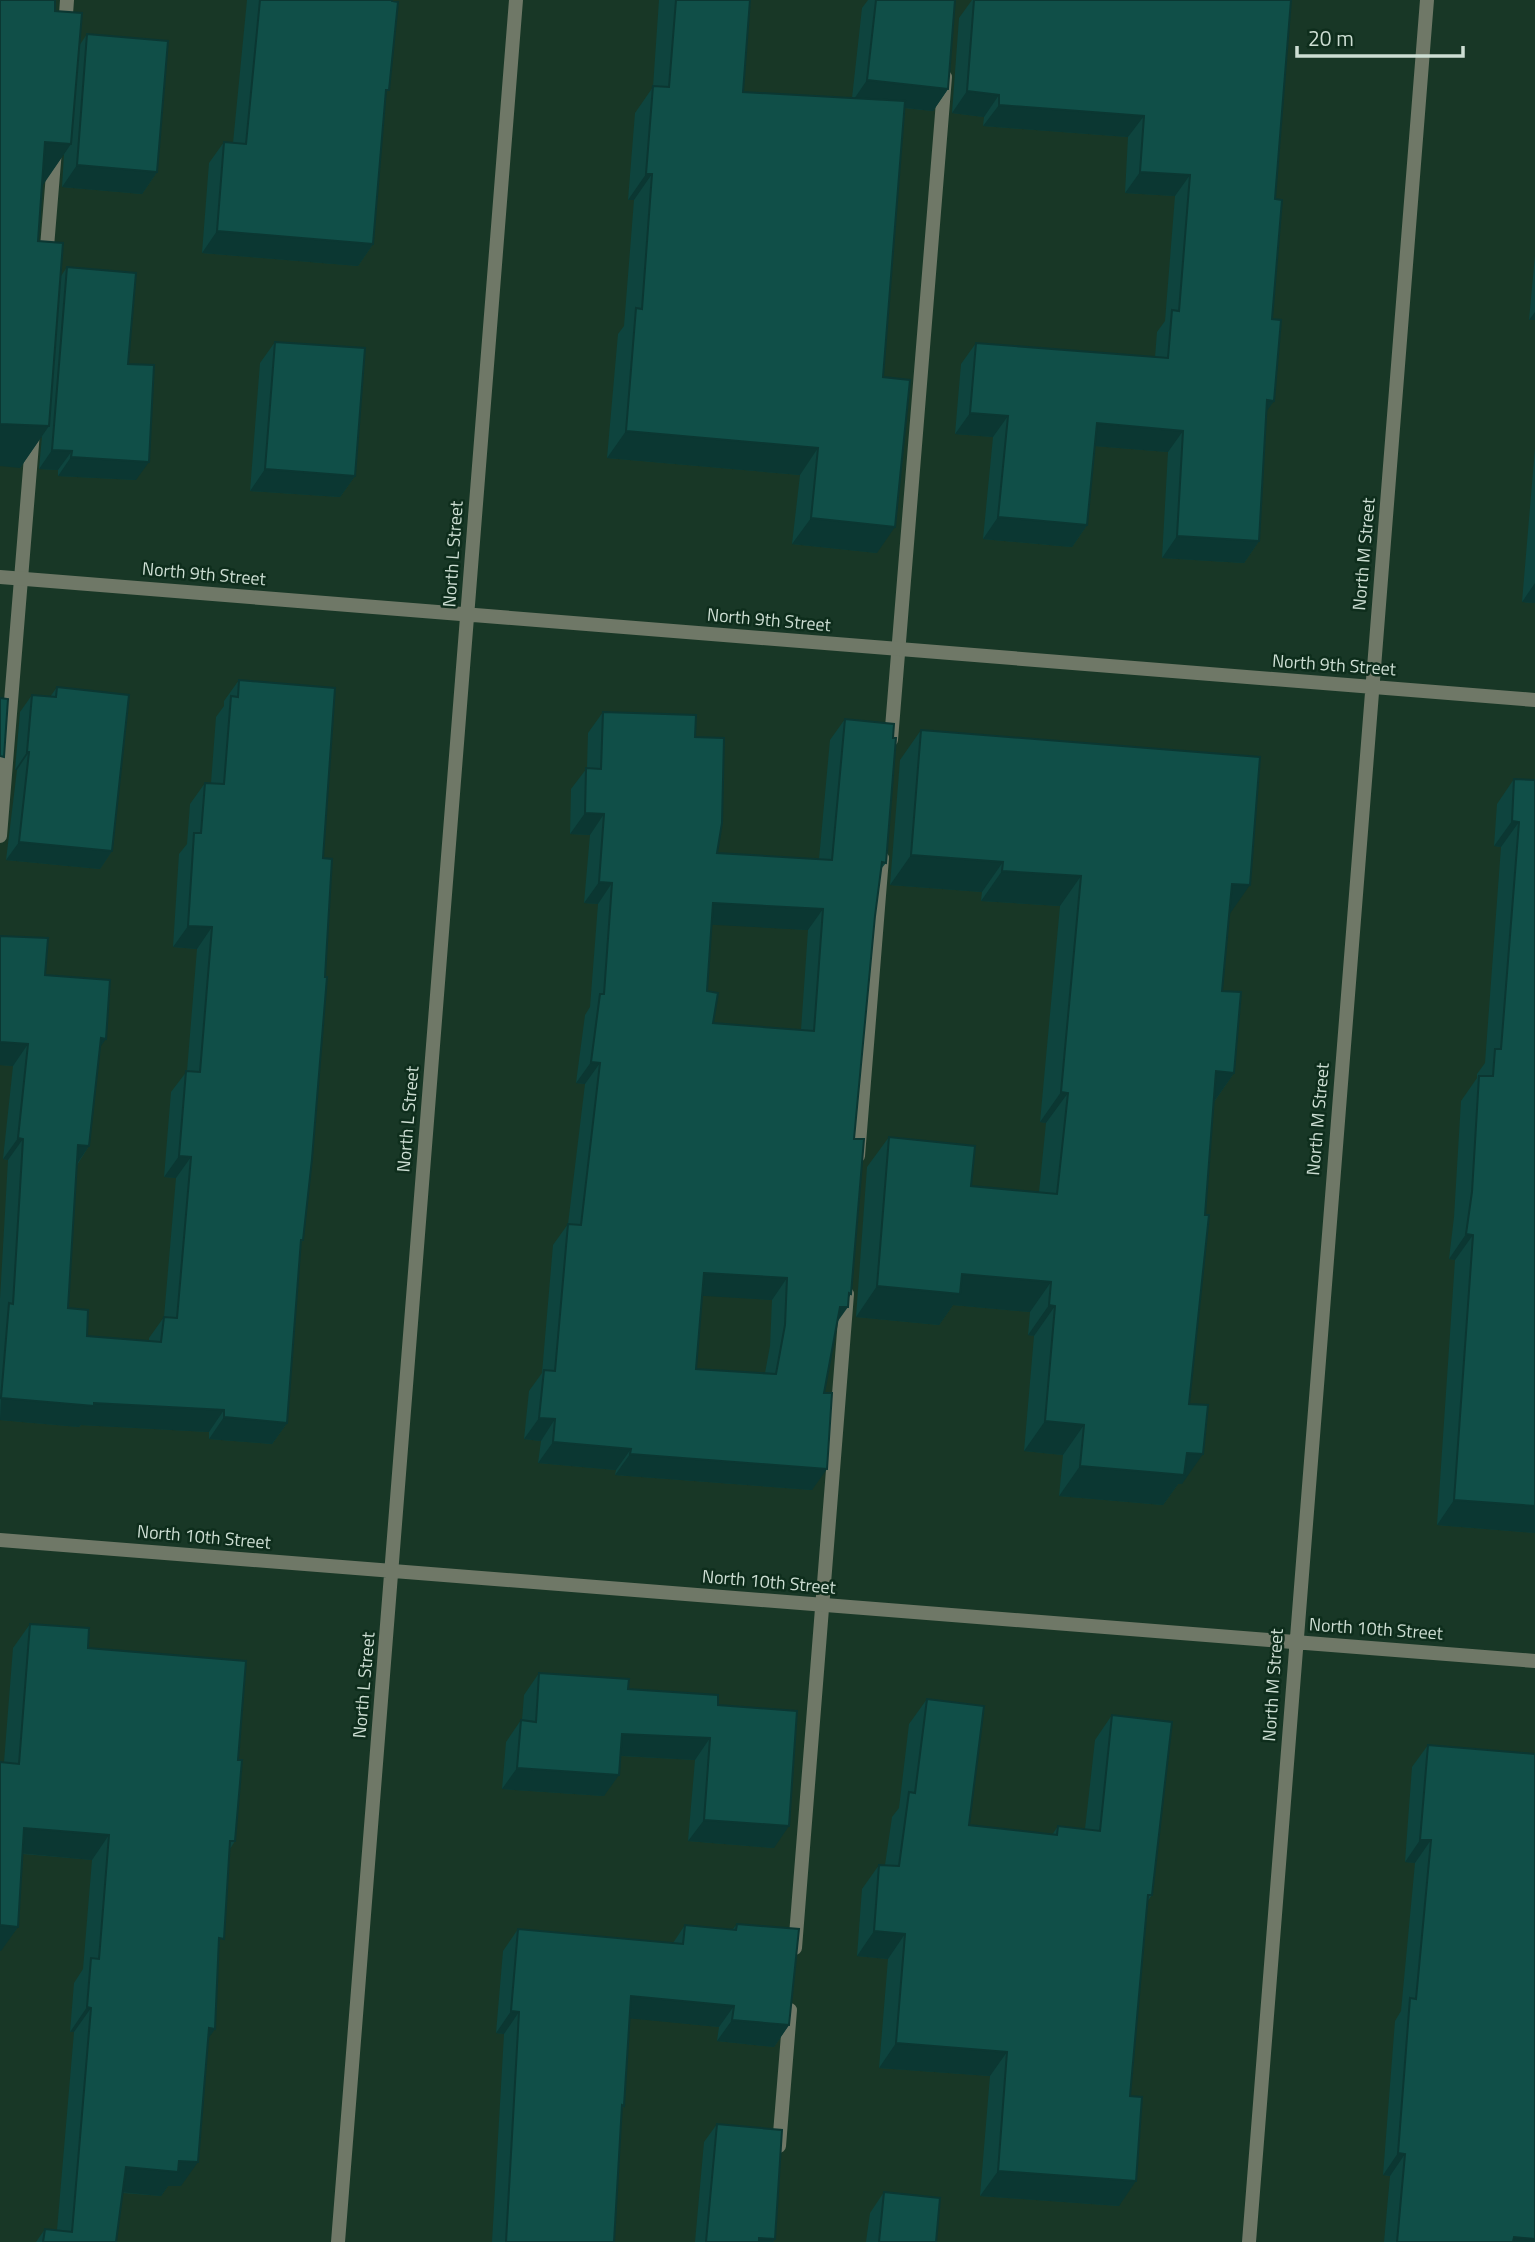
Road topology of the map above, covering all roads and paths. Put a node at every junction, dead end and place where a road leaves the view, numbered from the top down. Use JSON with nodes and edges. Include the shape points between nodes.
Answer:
{"nodes":[{"id":1,"x":67,"y":0,"type":"edge"},
{"id":2,"x":516,"y":0,"type":"edge"},
{"id":3,"x":1427,"y":0,"type":"edge"},
{"id":4,"x":64,"y":41,"type":"edge"},
{"id":5,"x":945,"y":69,"type":"edge"},
{"id":6,"x":56,"y":138,"type":"edge"},
{"id":7,"x":45,"y":276,"type":"edge"},
{"id":8,"x":34,"y":414,"type":"edge"},
{"id":9,"x":0,"y":577,"type":"edge"},
{"id":10,"x":21,"y":579,"type":"junction"},
{"id":11,"x":468,"y":615,"type":"junction"},
{"id":12,"x":899,"y":649,"type":"junction"},
{"id":13,"x":1372,"y":688,"type":"junction"},
{"id":14,"x":1535,"y":700,"type":"edge"},
{"id":15,"x":890,"y":753,"type":"edge"},
{"id":16,"x":0,"y":836,"type":"edge"},
{"id":17,"x":883,"y":849,"type":"edge"},
{"id":18,"x":857,"y":1165,"type":"edge"},
{"id":19,"x":849,"y":1275,"type":"edge"},
{"id":20,"x":0,"y":1540,"type":"edge"},
{"id":21,"x":392,"y":1571,"type":"junction"},
{"id":22,"x":822,"y":1605,"type":"junction"},
{"id":23,"x":1296,"y":1642,"type":"junction"},
{"id":24,"x":1535,"y":1661,"type":"edge"},
{"id":25,"x":794,"y":1964,"type":"edge"},
{"id":26,"x":792,"y":1992,"type":"edge"},
{"id":27,"x":778,"y":2159,"type":"edge"},
{"id":28,"x":338,"y":2242,"type":"edge"},
{"id":29,"x":1249,"y":2242,"type":"edge"}],
"edges":[{"from":1,"to":4,"type":"street"},
{"from":2,"to":11,"type":"street","name":"North L Street"},
{"from":3,"to":13,"type":"street","name":"North M Street"},
{"from":5,"to":12,"type":"street"},
{"from":6,"to":7,"type":"street"},
{"from":8,"to":10,"type":"street"},
{"from":9,"to":10,"type":"street","name":"North 9th Street"},
{"from":10,"to":11,"type":"street","name":"North 9th Street"},
{"from":10,"to":16,"type":"street"},
{"from":11,"to":12,"type":"street","name":"North 9th Street"},
{"from":11,"to":21,"type":"street","name":"North L Street"},
{"from":12,"to":13,"type":"street","name":"North 9th Street"},
{"from":12,"to":15,"type":"street"},
{"from":13,"to":14,"type":"street","name":"North 9th Street"},
{"from":13,"to":23,"type":"street","name":"North M Street"},
{"from":17,"to":18,"type":"street"},
{"from":19,"to":22,"type":"street"},
{"from":20,"to":21,"type":"street","name":"North 10th Street"},
{"from":21,"to":22,"type":"street","name":"North 10th Street"},
{"from":21,"to":28,"type":"street","name":"North L Street"},
{"from":22,"to":23,"type":"street","name":"North 10th Street"},
{"from":22,"to":25,"type":"street"},
{"from":23,"to":24,"type":"street","name":"North 10th Street"},
{"from":23,"to":29,"type":"street","name":"North M Street"},
{"from":26,"to":27,"type":"street"}]}
